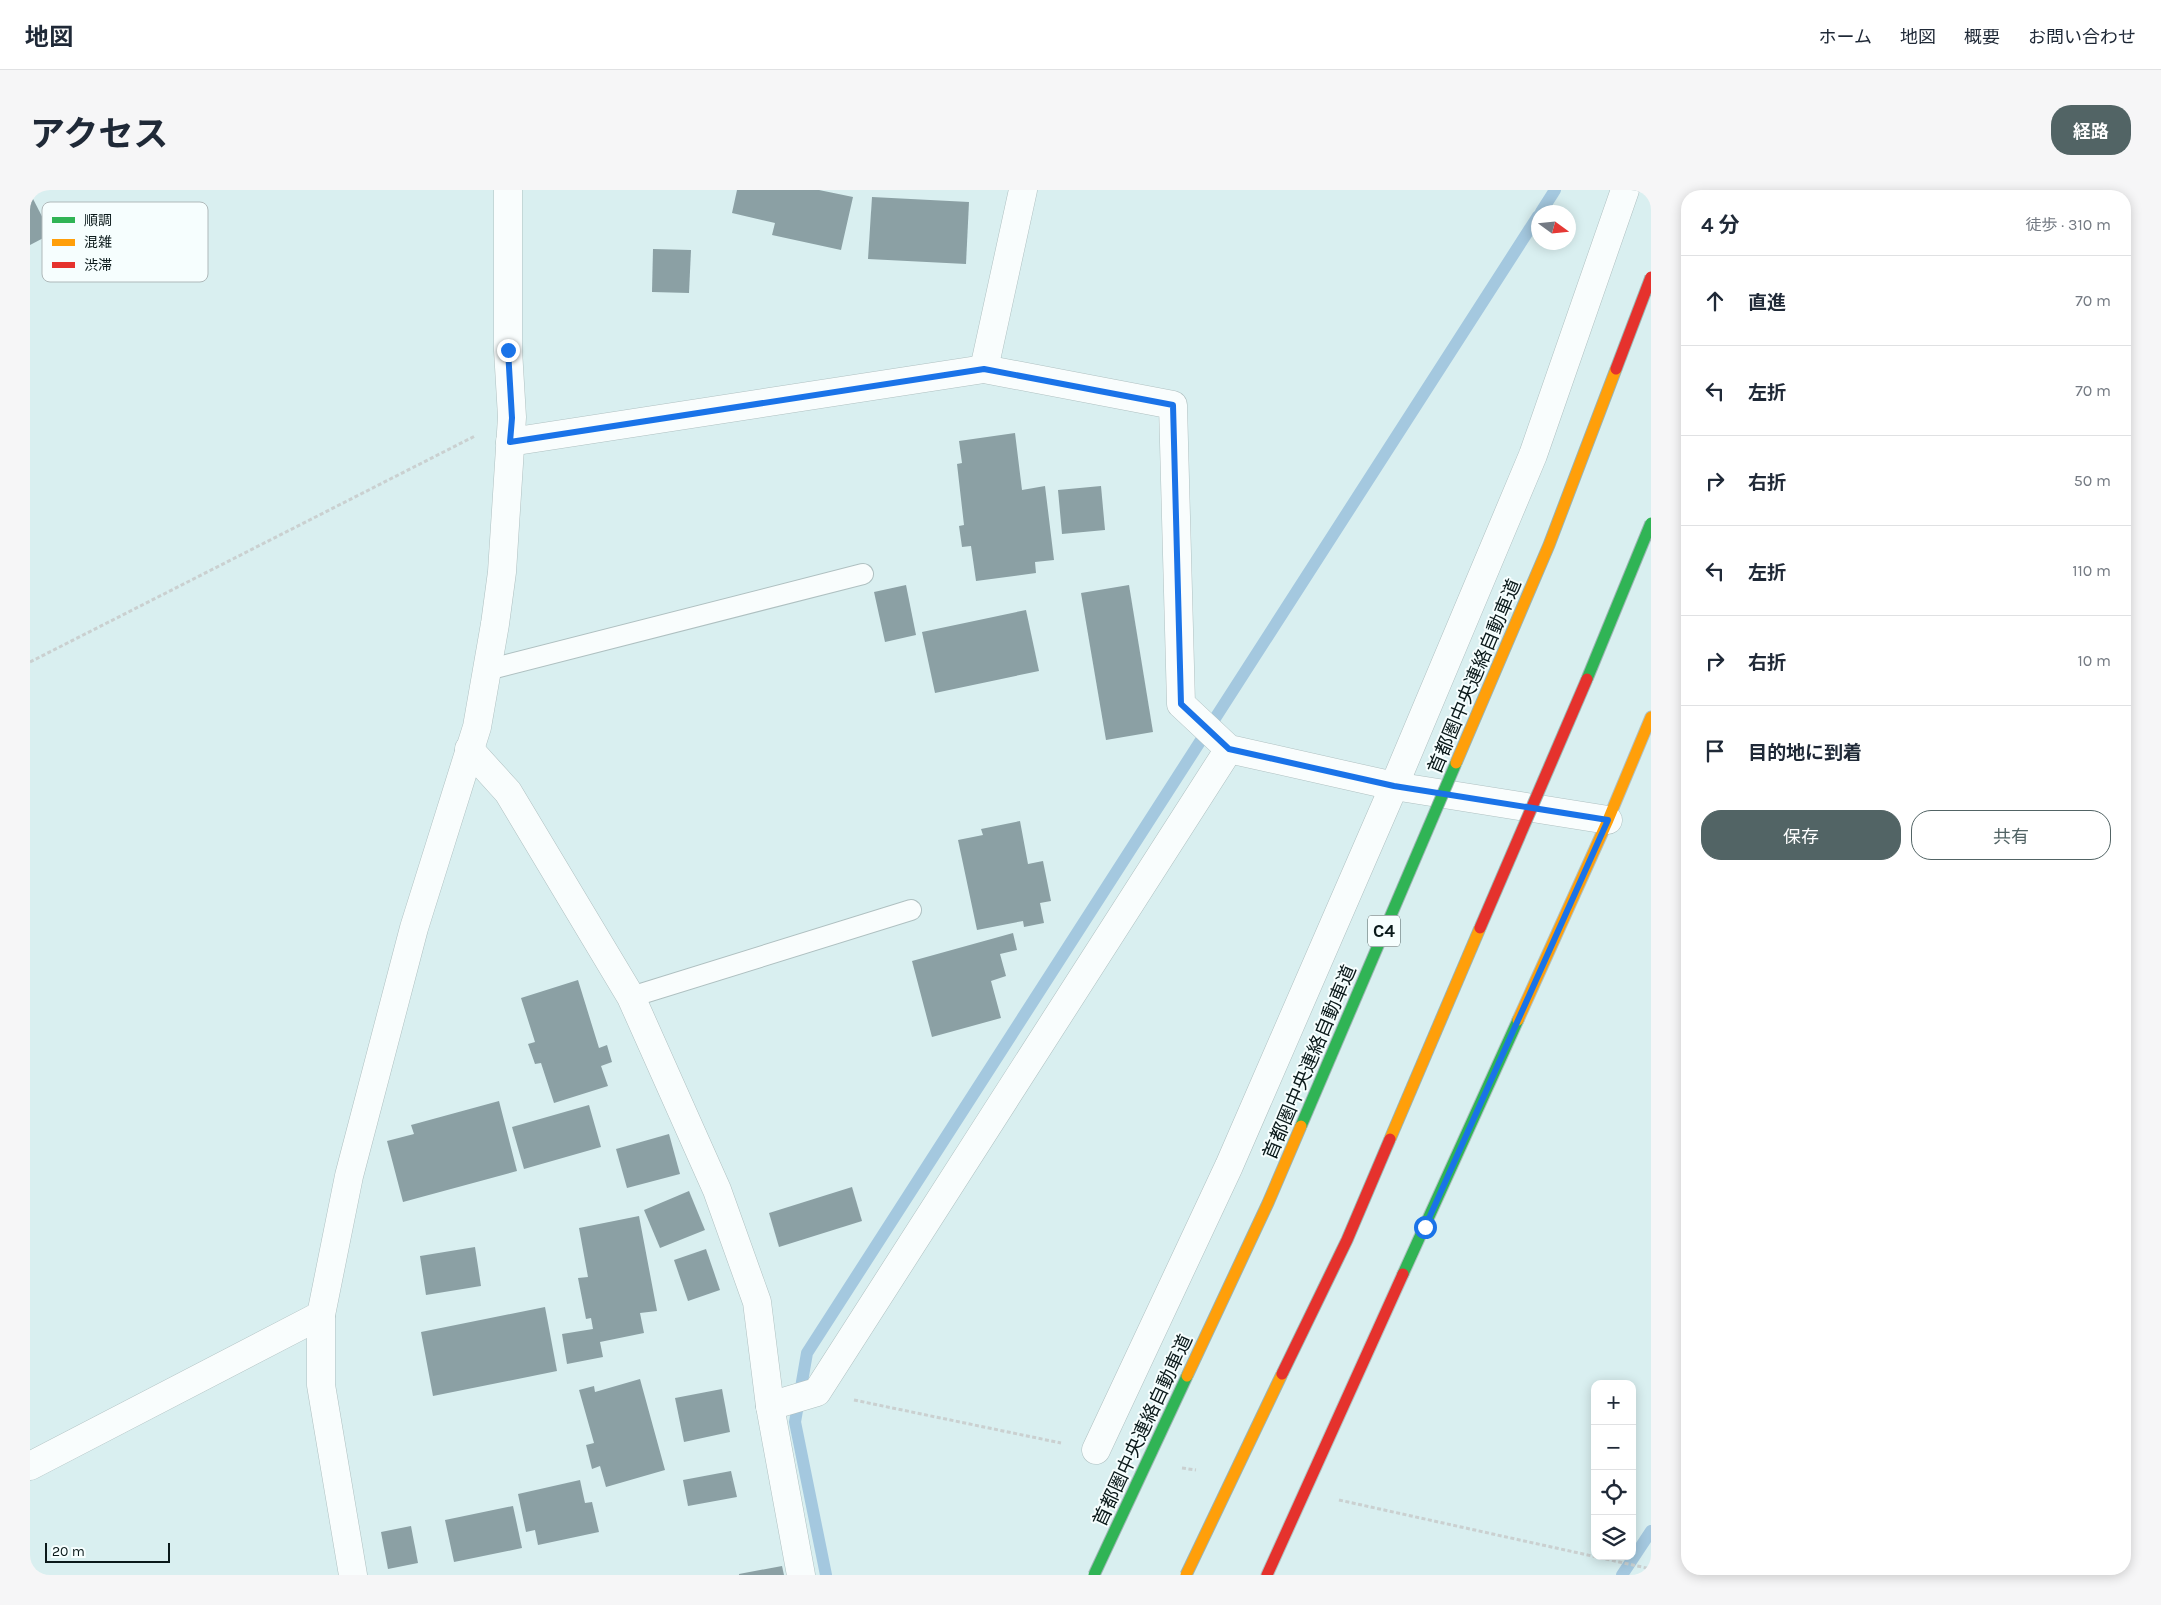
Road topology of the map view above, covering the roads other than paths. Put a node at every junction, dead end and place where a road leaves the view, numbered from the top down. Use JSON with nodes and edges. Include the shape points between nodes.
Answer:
{"nodes":[{"id":1,"x":508,"y":190,"type":"edge"},
{"id":2,"x":1023,"y":190,"type":"edge"},
{"id":3,"x":1625,"y":190,"type":"edge"},
{"id":4,"x":1651,"y":277,"type":"edge"},
{"id":5,"x":984,"y":369,"type":"junction"},
{"id":6,"x":511,"y":430,"type":"junction"},
{"id":7,"x":1651,"y":523,"type":"edge"},
{"id":8,"x":862,"y":574,"type":"dead end"},
{"id":9,"x":487,"y":670,"type":"junction"},
{"id":10,"x":1651,"y":717,"type":"edge"},
{"id":11,"x":470,"y":749,"type":"junction"},
{"id":12,"x":1229,"y":749,"type":"junction"},
{"id":13,"x":1394,"y":786,"type":"junction"},
{"id":14,"x":1608,"y":820,"type":"junction"},
{"id":15,"x":911,"y":910,"type":"dead end"},
{"id":16,"x":631,"y":998,"type":"junction"},
{"id":17,"x":321,"y":1315,"type":"junction"},
{"id":18,"x":770,"y":1406,"type":"junction"},
{"id":19,"x":1096,"y":1450,"type":"dead end"},
{"id":20,"x":30,"y":1466,"type":"edge"},
{"id":21,"x":353,"y":1575,"type":"edge"},
{"id":22,"x":801,"y":1575,"type":"edge"},
{"id":23,"x":1094,"y":1575,"type":"edge"},
{"id":24,"x":1186,"y":1575,"type":"edge"},
{"id":25,"x":1267,"y":1575,"type":"edge"}],
"edges":[{"from":1,"to":6,"type":"street"},
{"from":2,"to":5,"type":"street"},
{"from":3,"to":13,"type":"street","via":[[1532,455]]},
{"from":4,"to":23,"type":"main road","name":"首都圏中央連絡自動車道","number":"C4","bridge":true,"via":[[1549,545],[1268,1203]]},
{"from":5,"to":6,"type":"street"},
{"from":5,"to":12,"type":"street","via":[[1173,405],[1181,704]]},
{"from":6,"to":9,"type":"street","via":[[502,572]]},
{"from":7,"to":24,"type":"main road","bridge":true,"via":[[1347,1240]]},
{"from":8,"to":9,"type":"lane"},
{"from":9,"to":11,"type":"street"},
{"from":10,"to":14,"type":"main road"},
{"from":11,"to":16,"type":"street","via":[[508,792]]},
{"from":11,"to":17,"type":"street","via":[[414,928],[378,1061],[349,1176]]},
{"from":12,"to":13,"type":"street"},
{"from":12,"to":18,"type":"street","via":[[817,1392]]},
{"from":13,"to":14,"type":"street"},
{"from":13,"to":19,"type":"street","via":[[1229,1166]]},
{"from":14,"to":25,"type":"main road"},
{"from":15,"to":16,"type":"lane"},
{"from":16,"to":18,"type":"street","via":[[717,1190],[757,1302]]},
{"from":17,"to":20,"type":"street"},
{"from":17,"to":21,"type":"street","via":[[322,1385]]},
{"from":18,"to":22,"type":"street"}]}
